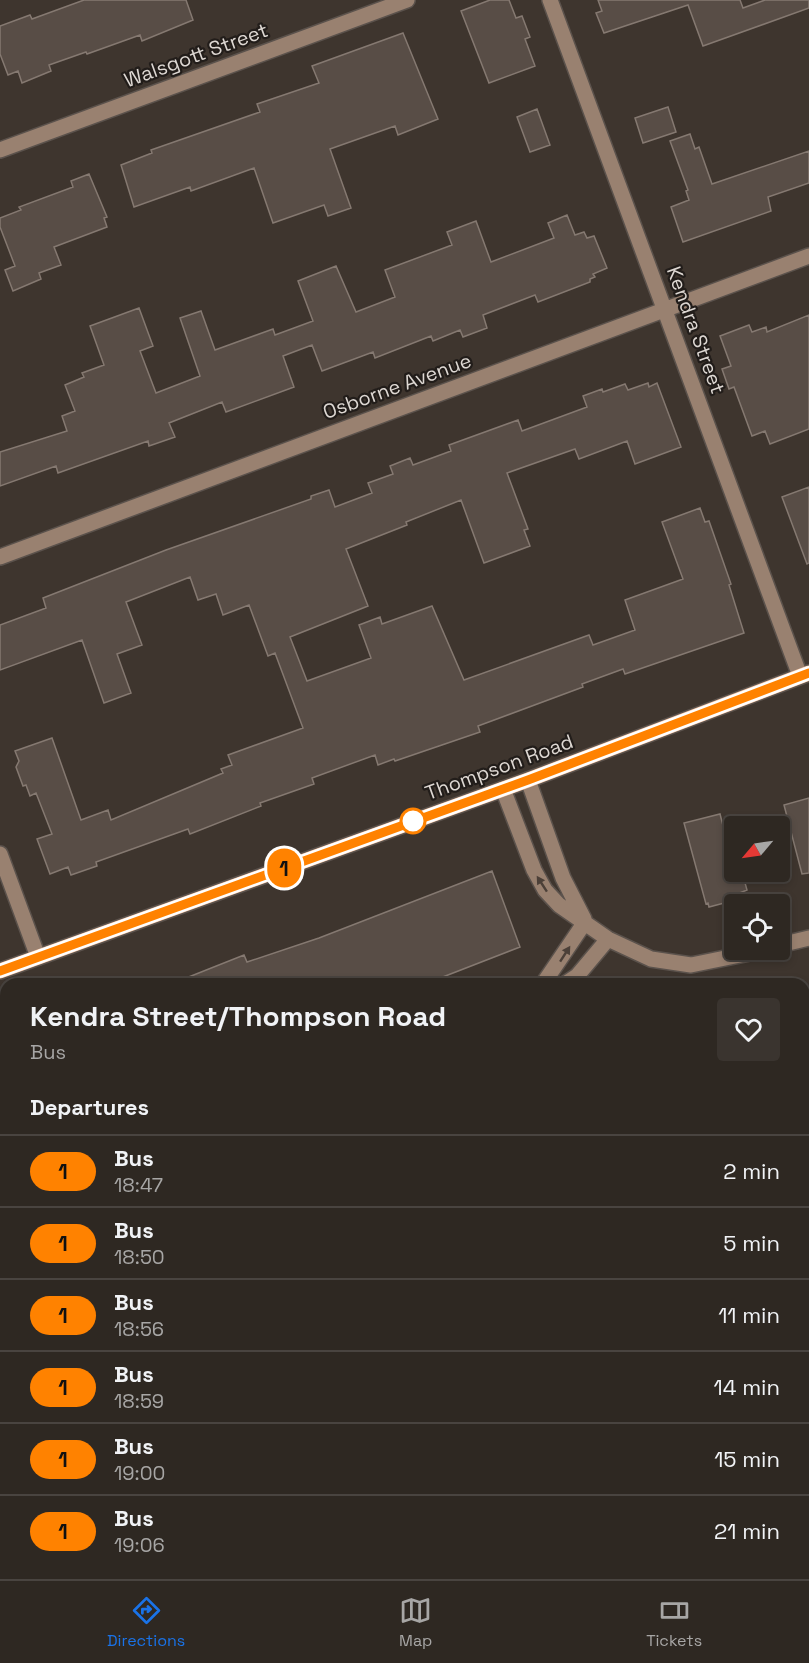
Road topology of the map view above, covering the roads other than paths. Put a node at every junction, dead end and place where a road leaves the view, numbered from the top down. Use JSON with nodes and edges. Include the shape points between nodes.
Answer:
{"nodes":[{"id":1,"x":407,"y":0,"type":"edge"},
{"id":2,"x":550,"y":0,"type":"edge"},
{"id":3,"x":0,"y":150,"type":"edge"},
{"id":4,"x":809,"y":256,"type":"edge"},
{"id":5,"x":665,"y":308,"type":"junction"},
{"id":6,"x":0,"y":557,"type":"edge"},
{"id":7,"x":804,"y":675,"type":"edge"},
{"id":8,"x":528,"y":780,"type":"junction"},
{"id":9,"x":503,"y":789,"type":"junction"},
{"id":10,"x":0,"y":854,"type":"edge"},
{"id":11,"x":585,"y":922,"type":"junction"},
{"id":12,"x":809,"y":938,"type":"edge"},
{"id":13,"x":608,"y":939,"type":"junction"},
{"id":14,"x":790,"y":943,"type":"edge"},
{"id":15,"x":38,"y":957,"type":"junction"},
{"id":16,"x":724,"y":958,"type":"edge"},
{"id":17,"x":0,"y":971,"type":"edge"},
{"id":18,"x":547,"y":978,"type":"edge"},
{"id":19,"x":574,"y":978,"type":"edge"}],
"edges":[{"from":1,"to":3,"type":"street","name":"Walsgott Street"},
{"from":2,"to":5,"type":"street","name":"Kendra Street"},
{"from":4,"to":5,"type":"street","name":"Osborne Avenue"},
{"from":5,"to":6,"type":"street","name":"Osborne Avenue"},
{"from":5,"to":7,"type":"street","name":"Kendra Street"},
{"from":7,"to":8,"type":"main road","name":"Thompson Road"},
{"from":8,"to":9,"type":"main road","name":"Thompson Road"},
{"from":8,"to":11,"type":"street","via":[[562,878]]},
{"from":11,"to":9,"type":"street","one_way":true,"via":[[559,905],[537,878]]},
{"from":9,"to":15,"type":"main road","name":"Thompson Road"},
{"from":10,"to":15,"type":"street"},
{"from":11,"to":13,"type":"street"},
{"from":18,"to":11,"type":"street","one_way":true},
{"from":12,"to":14,"type":"street"},
{"from":13,"to":16,"type":"street","via":[[651,959],[691,964]]},
{"from":13,"to":19,"type":"street"},
{"from":15,"to":17,"type":"main road","name":"Thompson Road"}]}
